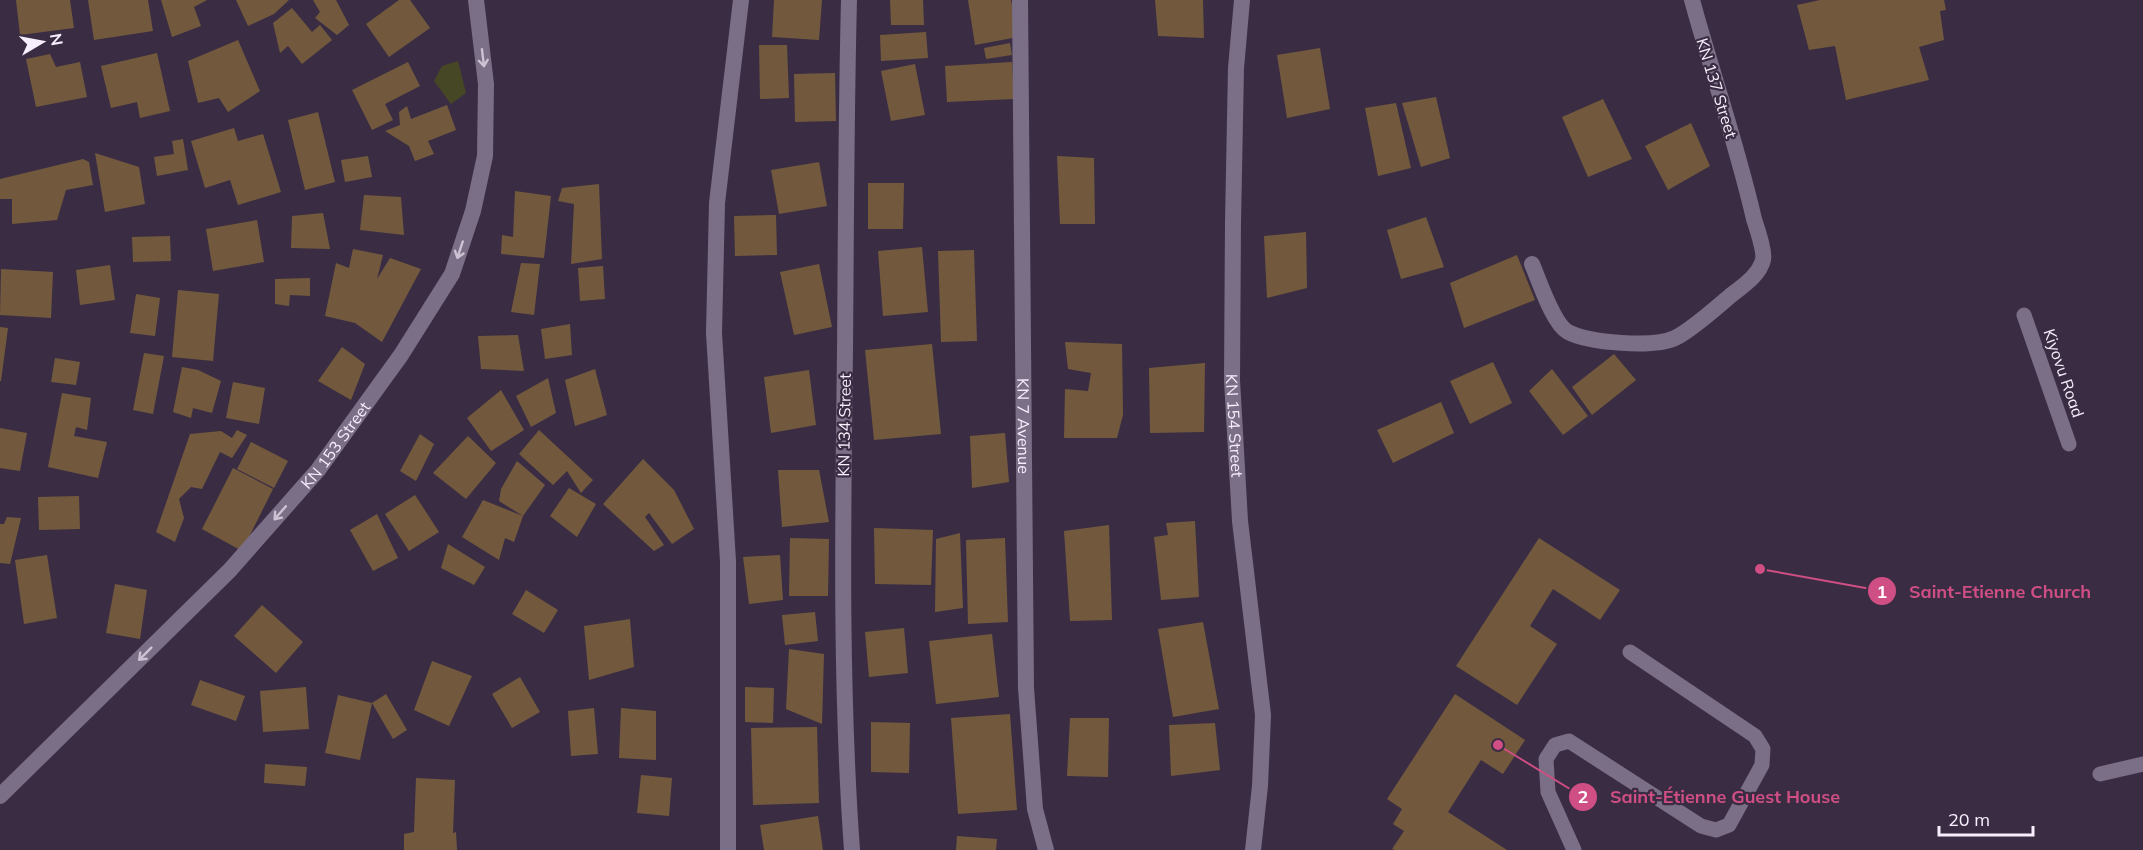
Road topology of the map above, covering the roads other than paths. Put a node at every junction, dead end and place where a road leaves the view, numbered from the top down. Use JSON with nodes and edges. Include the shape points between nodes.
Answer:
{"nodes":[{"id":1,"x":476,"y":0,"type":"edge"},
{"id":2,"x":741,"y":0,"type":"edge"},
{"id":3,"x":849,"y":0,"type":"edge"},
{"id":4,"x":1020,"y":0,"type":"edge"},
{"id":5,"x":1242,"y":0,"type":"edge"},
{"id":6,"x":1692,"y":0,"type":"edge"},
{"id":7,"x":1532,"y":264,"type":"dead end"},
{"id":8,"x":2024,"y":315,"type":"dead end"},
{"id":9,"x":2069,"y":444,"type":"dead end"},
{"id":10,"x":1630,"y":652,"type":"dead end"},
{"id":11,"x":2143,"y":764,"type":"edge"},
{"id":12,"x":2100,"y":774,"type":"dead end"},
{"id":13,"x":0,"y":796,"type":"edge"},
{"id":14,"x":728,"y":850,"type":"edge"},
{"id":15,"x":852,"y":850,"type":"edge"},
{"id":16,"x":1046,"y":850,"type":"edge"},
{"id":17,"x":1253,"y":850,"type":"edge"},
{"id":18,"x":1574,"y":850,"type":"edge"}],
"edges":[{"from":1,"to":13,"type":"street","name":"KN 153 Street","one_way":true,"via":[[486,84],[485,156],[473,211],[452,274],[401,355],[318,470],[230,570]]},
{"from":2,"to":14,"type":"street","via":[[717,202],[714,333],[728,561]]},
{"from":3,"to":15,"type":"street","name":"KN 134 Street","via":[[842,556]]},
{"from":4,"to":16,"type":"street","name":"KN 7 Avenue","via":[[1026,688],[1035,809]]},
{"from":5,"to":17,"type":"street","name":"KN 154 Street","via":[[1236,68],[1232,380],[1240,521],[1263,715]]},
{"from":6,"to":7,"type":"street","name":"KN 137 Street","via":[[1744,175],[1763,259],[1754,276],[1675,338],[1646,344],[1593,340],[1567,331],[1558,323]]},
{"from":8,"to":9,"type":"lane","name":"Kiyovu Road"},
{"from":10,"to":18,"type":"lane","via":[[1755,736],[1763,749],[1762,765],[1729,825],[1716,830],[1701,826],[1569,741],[1555,745],[1546,759],[1548,792]]},
{"from":11,"to":12,"type":"lane"}]}
